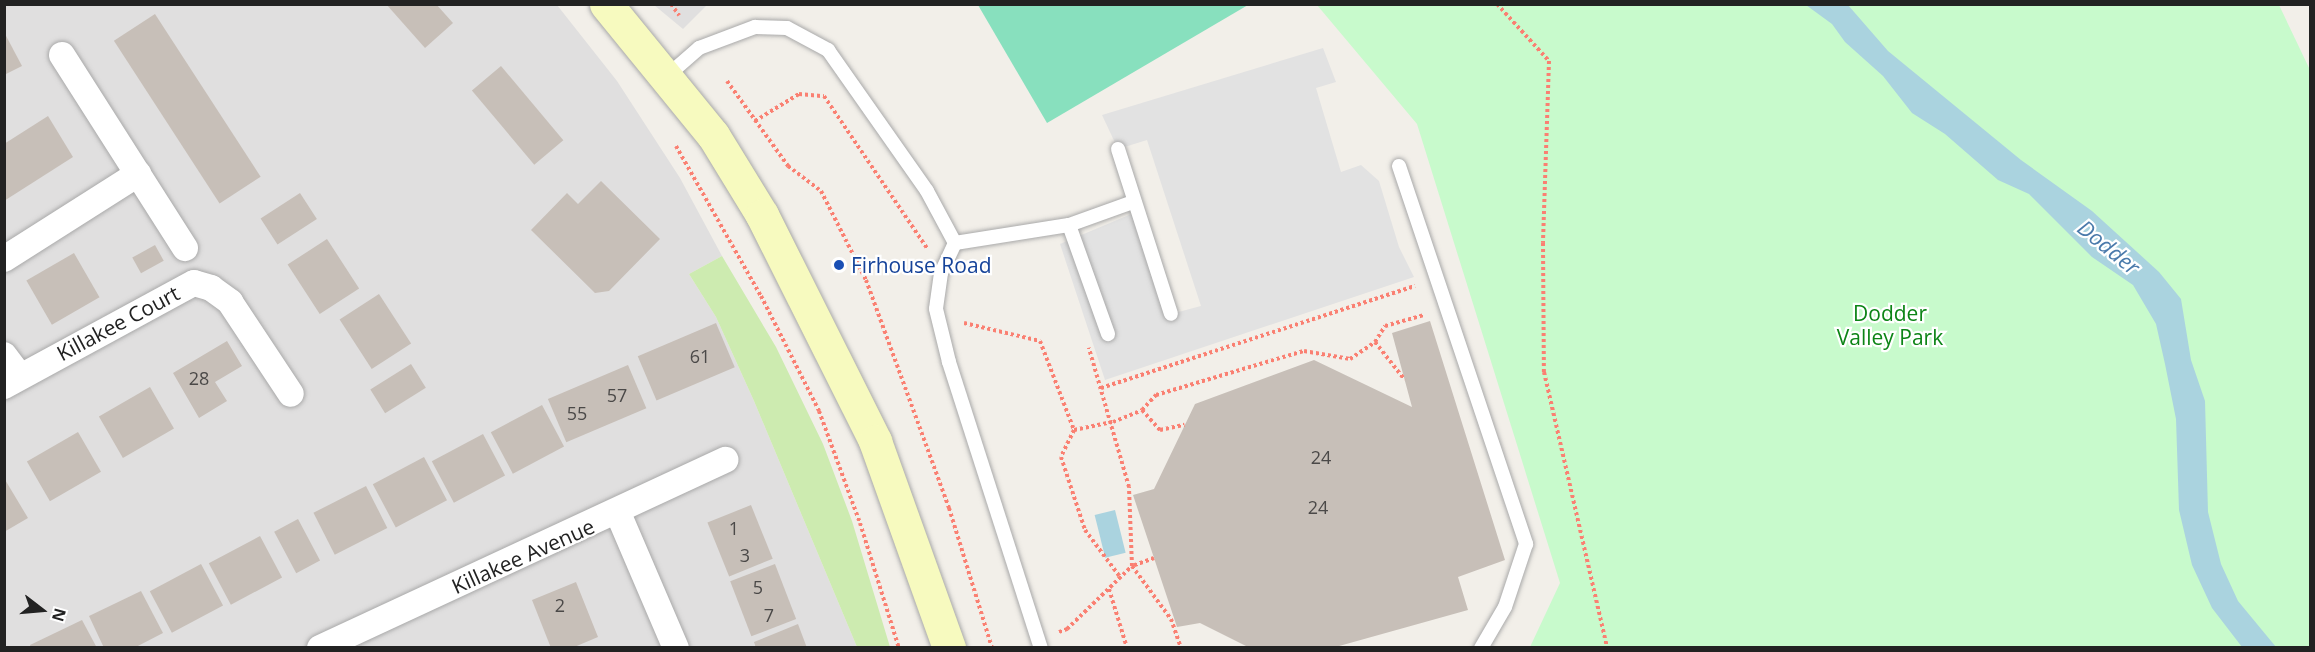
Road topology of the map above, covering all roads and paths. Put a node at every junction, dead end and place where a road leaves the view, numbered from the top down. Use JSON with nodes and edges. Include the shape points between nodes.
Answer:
{"nodes":[{"id":1,"x":606,"y":4,"type":"edge"},
{"id":2,"x":671,"y":4,"type":"edge"},
{"id":3,"x":1497,"y":4,"type":"edge"},
{"id":4,"x":679,"y":15,"type":"dead end"},
{"id":5,"x":62,"y":55,"type":"dead end"},
{"id":6,"x":667,"y":76,"type":"junction"},
{"id":7,"x":727,"y":81,"type":"dead end"},
{"id":8,"x":755,"y":121,"type":"junction"},
{"id":9,"x":675,"y":144,"type":"dead end"},
{"id":10,"x":1118,"y":149,"type":"dead end"},
{"id":11,"x":1399,"y":166,"type":"dead end"},
{"id":12,"x":138,"y":174,"type":"junction"},
{"id":13,"x":1133,"y":202,"type":"junction"},
{"id":14,"x":1069,"y":225,"type":"junction"},
{"id":15,"x":955,"y":243,"type":"junction"},
{"id":16,"x":184,"y":248,"type":"dead end"},
{"id":17,"x":4,"y":259,"type":"edge"},
{"id":18,"x":941,"y":273,"type":"junction"},
{"id":19,"x":1423,"y":284,"type":"dead end"},
{"id":20,"x":1432,"y":313,"type":"dead end"},
{"id":21,"x":1171,"y":314,"type":"dead end"},
{"id":22,"x":1108,"y":334,"type":"dead end"},
{"id":23,"x":1375,"y":342,"type":"junction"},
{"id":24,"x":1088,"y":345,"type":"dead end"},
{"id":25,"x":4,"y":355,"type":"edge"},
{"id":26,"x":1405,"y":380,"type":"dead end"},
{"id":27,"x":12,"y":381,"type":"edge"},
{"id":28,"x":1101,"y":388,"type":"junction"},
{"id":29,"x":291,"y":394,"type":"dead end"},
{"id":30,"x":1142,"y":410,"type":"junction"},
{"id":31,"x":1113,"y":422,"type":"junction"},
{"id":32,"x":1184,"y":425,"type":"dead end"},
{"id":33,"x":1074,"y":429,"type":"junction"},
{"id":34,"x":725,"y":460,"type":"dead end"},
{"id":35,"x":618,"y":513,"type":"junction"},
{"id":36,"x":1154,"y":558,"type":"dead end"},
{"id":37,"x":1132,"y":566,"type":"junction"},
{"id":38,"x":1120,"y":577,"type":"junction"},
{"id":39,"x":1108,"y":589,"type":"junction"},
{"id":40,"x":1067,"y":629,"type":"dead end"},
{"id":41,"x":320,"y":648,"type":"edge"},
{"id":42,"x":676,"y":648,"type":"edge"},
{"id":43,"x":900,"y":648,"type":"edge"},
{"id":44,"x":949,"y":648,"type":"edge"},
{"id":45,"x":992,"y":648,"type":"edge"},
{"id":46,"x":1041,"y":648,"type":"edge"},
{"id":47,"x":1126,"y":648,"type":"edge"},
{"id":48,"x":1181,"y":648,"type":"edge"},
{"id":49,"x":1481,"y":648,"type":"edge"},
{"id":50,"x":1607,"y":648,"type":"edge"}],
"edges":[{"from":1,"to":6,"type":"main road"},
{"from":2,"to":4,"type":"path"},
{"from":3,"to":50,"type":"path","via":[[1549,61],[1543,243],[1544,372]]},
{"from":5,"to":12,"type":"street"},
{"from":6,"to":15,"type":"lane","via":[[699,48],[755,27],[787,28],[828,50],[927,190]]},
{"from":6,"to":44,"type":"main road","via":[[713,135],[762,215],[875,441]]},
{"from":7,"to":8,"type":"path"},
{"from":8,"to":18,"type":"path","via":[[799,94],[824,96]]},
{"from":8,"to":45,"type":"path","via":[[788,166],[821,191],[866,280],[949,508]]},
{"from":9,"to":43,"type":"path","via":[[761,296],[819,411]]},
{"from":10,"to":13,"type":"lane"},
{"from":11,"to":49,"type":"lane","via":[[1526,544],[1504,607]]},
{"from":12,"to":16,"type":"street"},
{"from":12,"to":17,"type":"street"},
{"from":13,"to":14,"type":"lane"},
{"from":13,"to":21,"type":"lane"},
{"from":14,"to":15,"type":"lane"},
{"from":14,"to":22,"type":"lane"},
{"from":15,"to":18,"type":"lane"},
{"from":18,"to":33,"type":"path","via":[[953,285],[963,323],[1040,341]]},
{"from":18,"to":46,"type":"lane","via":[[936,309],[949,362]]},
{"from":19,"to":28,"type":"path"},
{"from":20,"to":23,"type":"path","via":[[1385,326]]},
{"from":23,"to":26,"type":"path"},
{"from":23,"to":30,"type":"path","via":[[1350,359],[1304,351],[1156,395]]},
{"from":24,"to":28,"type":"path"},
{"from":25,"to":27,"type":"street"},
{"from":27,"to":29,"type":"street","name":"Killakee Court","via":[[195,283],[211,288],[230,302]]},
{"from":28,"to":31,"type":"path"},
{"from":30,"to":31,"type":"path"},
{"from":30,"to":32,"type":"path","via":[[1160,430]]},
{"from":31,"to":33,"type":"path"},
{"from":31,"to":37,"type":"path","via":[[1129,487]]},
{"from":33,"to":38,"type":"path","via":[[1061,457],[1085,530]]},
{"from":34,"to":35,"type":"street","name":"Killakee Avenue"},
{"from":35,"to":41,"type":"street","name":"Killakee Avenue"},
{"from":35,"to":42,"type":"street"},
{"from":36,"to":37,"type":"path"},
{"from":37,"to":38,"type":"path"},
{"from":37,"to":48,"type":"path","via":[[1171,619]]},
{"from":38,"to":39,"type":"path"},
{"from":39,"to":40,"type":"path"},
{"from":39,"to":47,"type":"path"}]}
